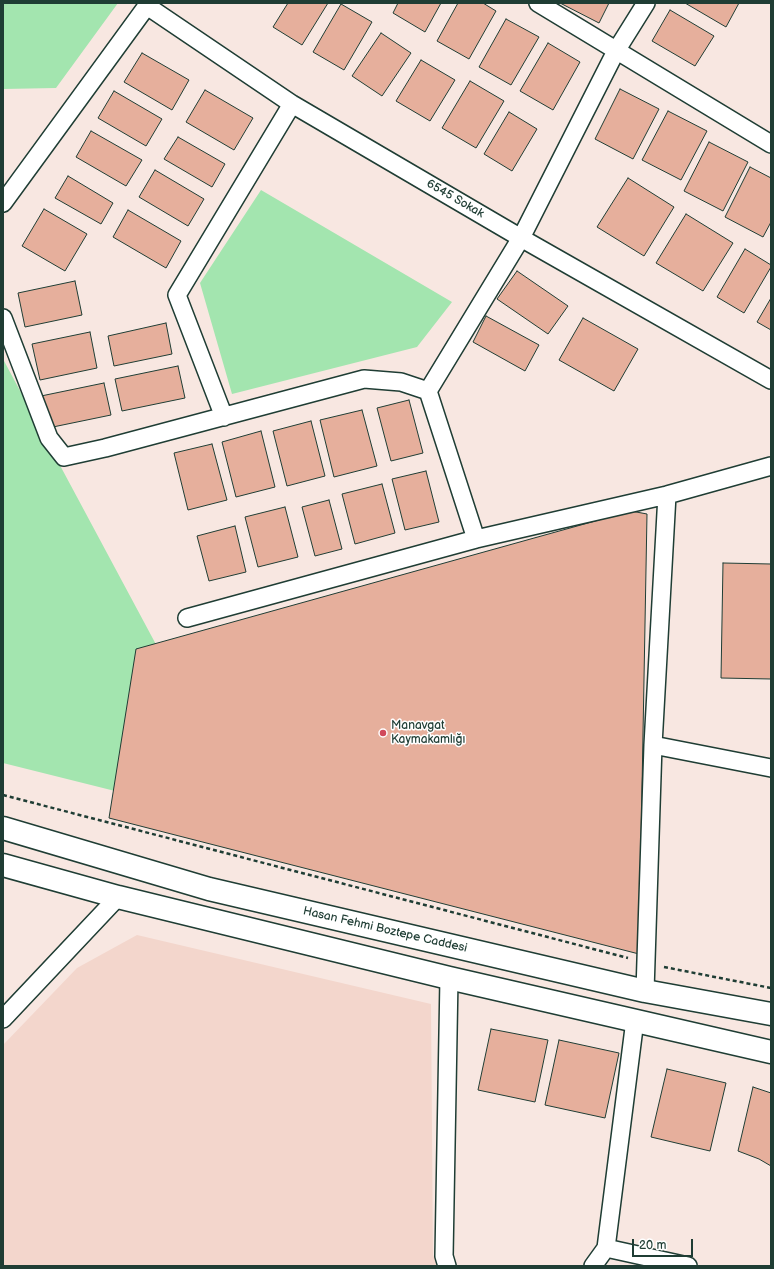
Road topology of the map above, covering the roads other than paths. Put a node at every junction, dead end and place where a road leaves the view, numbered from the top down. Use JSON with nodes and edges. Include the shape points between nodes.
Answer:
{"nodes":[{"id":1,"x":538,"y":3,"type":"edge"},
{"id":2,"x":646,"y":3,"type":"edge"},
{"id":3,"x":148,"y":4,"type":"edge"},
{"id":4,"x":616,"y":51,"type":"junction"},
{"id":5,"x":292,"y":104,"type":"junction"},
{"id":6,"x":771,"y":144,"type":"edge"},
{"id":7,"x":3,"y":203,"type":"edge"},
{"id":8,"x":521,"y":238,"type":"junction"},
{"id":9,"x":3,"y":318,"type":"edge"},
{"id":10,"x":771,"y":380,"type":"edge"},
{"id":11,"x":428,"y":391,"type":"junction"},
{"id":12,"x":224,"y":417,"type":"junction"},
{"id":13,"x":771,"y":466,"type":"edge"},
{"id":14,"x":666,"y":495,"type":"junction"},
{"id":15,"x":476,"y":538,"type":"junction"},
{"id":16,"x":187,"y":618,"type":"dead end"},
{"id":17,"x":653,"y":745,"type":"junction"},
{"id":18,"x":771,"y":768,"type":"edge"},
{"id":19,"x":3,"y":828,"type":"edge"},
{"id":20,"x":3,"y":865,"type":"edge"},
{"id":21,"x":118,"y":897,"type":"junction"},
{"id":22,"x":449,"y":978,"type":"junction"},
{"id":23,"x":645,"y":991,"type":"junction"},
{"id":24,"x":771,"y":1014,"type":"edge"},
{"id":25,"x":3,"y":1019,"type":"edge"},
{"id":26,"x":635,"y":1020,"type":"junction"},
{"id":27,"x":771,"y":1052,"type":"edge"},
{"id":28,"x":606,"y":1248,"type":"junction"},
{"id":29,"x":447,"y":1266,"type":"edge"},
{"id":30,"x":593,"y":1266,"type":"edge"},
{"id":31,"x":688,"y":1266,"type":"edge"}],
"edges":[{"from":1,"to":4,"type":"street"},
{"from":2,"to":4,"type":"street"},
{"from":3,"to":5,"type":"street","name":"6545 Sokak"},
{"from":3,"to":7,"type":"street"},
{"from":4,"to":6,"type":"street"},
{"from":4,"to":8,"type":"street"},
{"from":5,"to":8,"type":"street","name":"6545 Sokak"},
{"from":5,"to":12,"type":"street","via":[[177,295]]},
{"from":8,"to":10,"type":"street","name":"6545 Sokak"},
{"from":8,"to":11,"type":"street"},
{"from":9,"to":12,"type":"street","via":[[49,438],[64,457]]},
{"from":11,"to":12,"type":"street","via":[[401,382],[364,379]]},
{"from":11,"to":15,"type":"street"},
{"from":13,"to":14,"type":"street"},
{"from":14,"to":15,"type":"street"},
{"from":14,"to":17,"type":"street"},
{"from":15,"to":16,"type":"street"},
{"from":17,"to":18,"type":"street"},
{"from":17,"to":23,"type":"street"},
{"from":19,"to":23,"type":"main road","name":"Hasan Fehmi Boztepe Caddesi","via":[[210,889]]},
{"from":20,"to":21,"type":"main road"},
{"from":21,"to":22,"type":"main road"},
{"from":21,"to":25,"type":"street"},
{"from":22,"to":26,"type":"main road"},
{"from":22,"to":29,"type":"street","via":[[444,1256]]},
{"from":23,"to":24,"type":"main road","name":"Hasan Fehmi Boztepe Caddesi"},
{"from":26,"to":27,"type":"main road"},
{"from":26,"to":28,"type":"street"},
{"from":28,"to":30,"type":"street"},
{"from":28,"to":31,"type":"street"}]}
